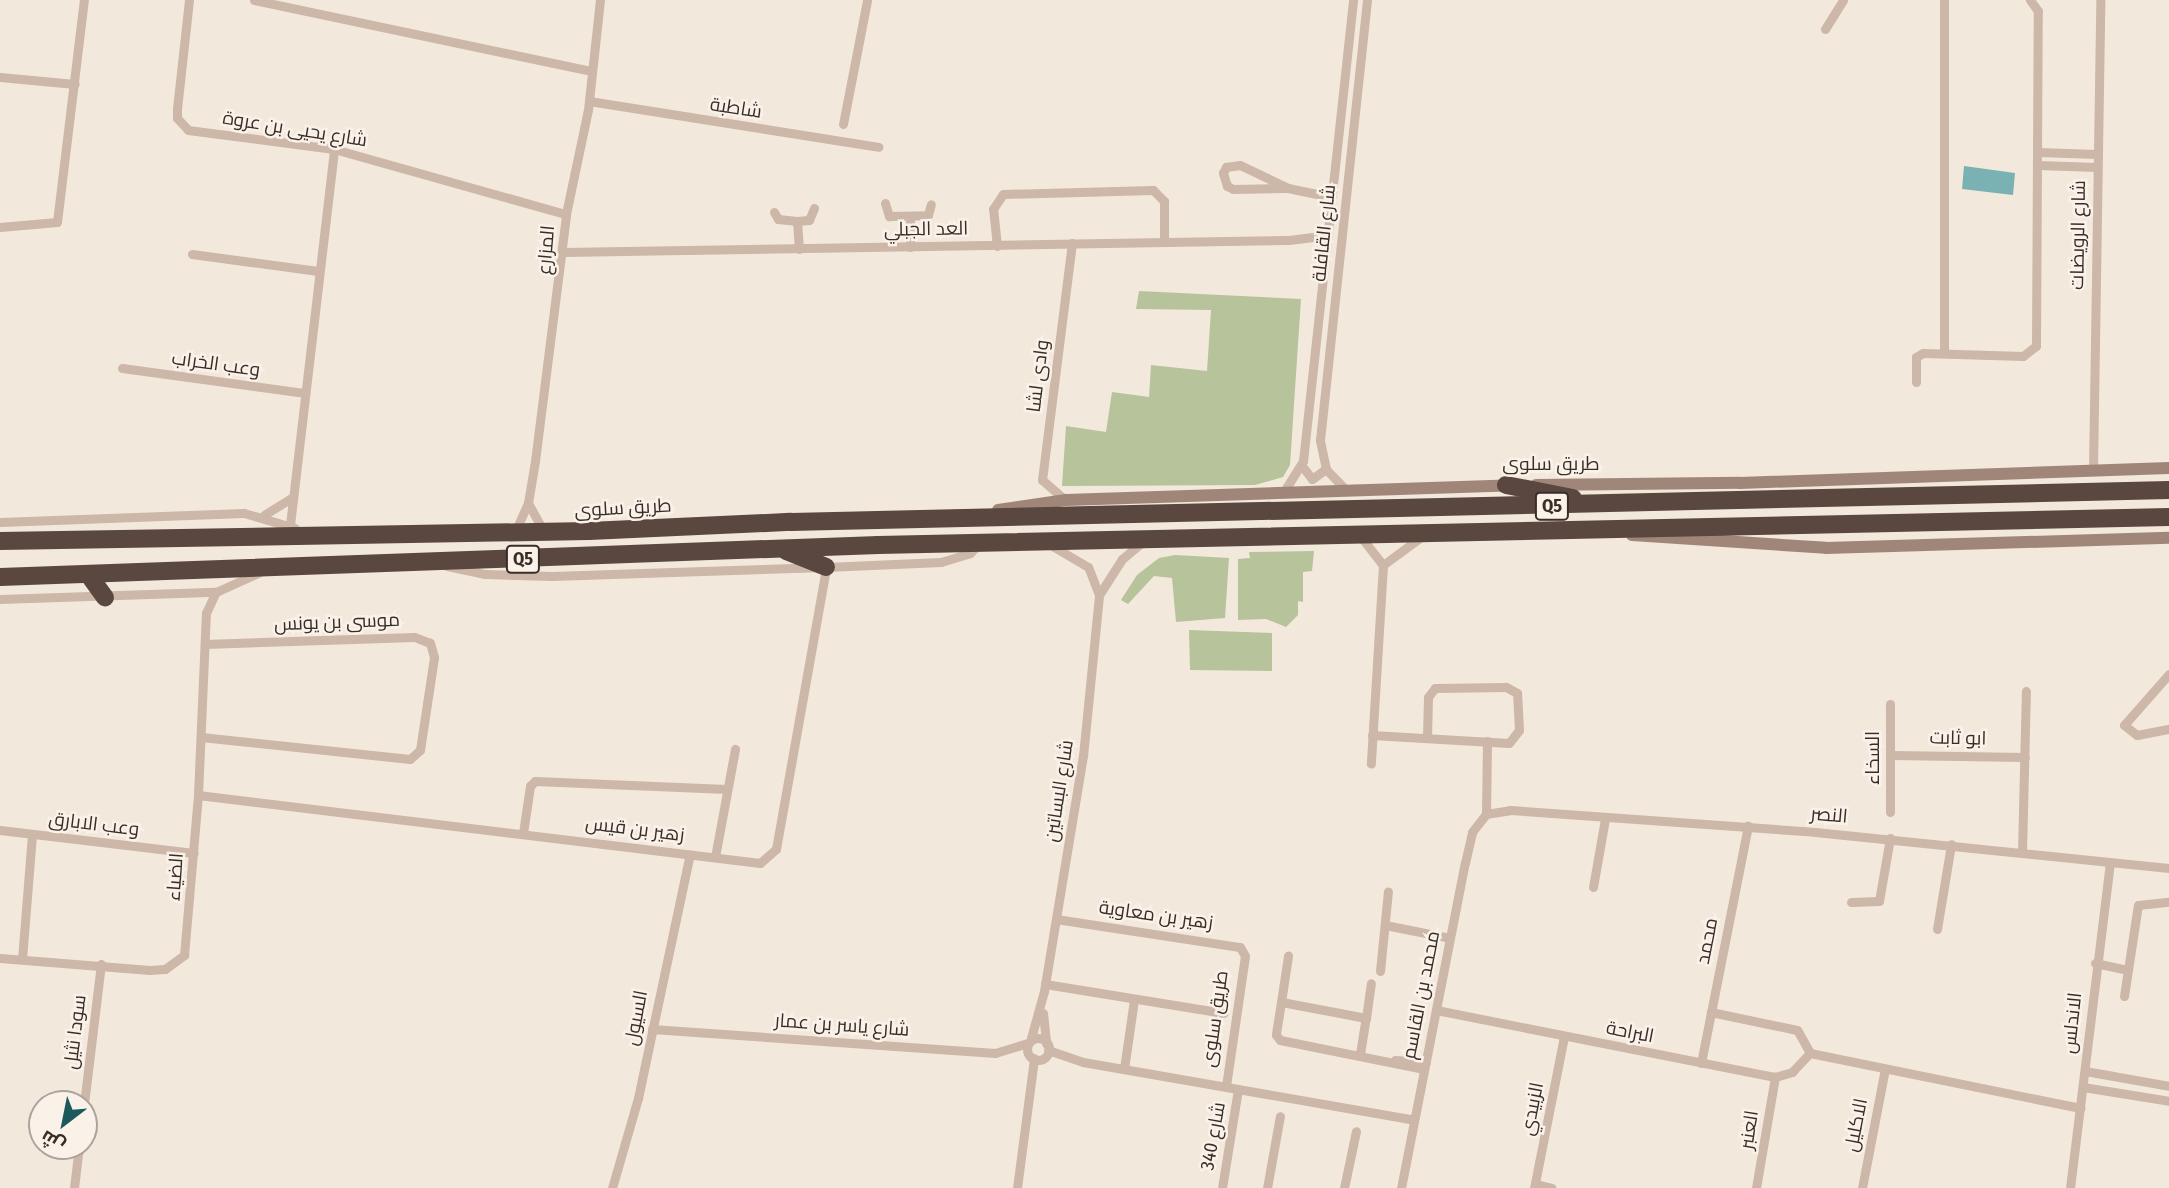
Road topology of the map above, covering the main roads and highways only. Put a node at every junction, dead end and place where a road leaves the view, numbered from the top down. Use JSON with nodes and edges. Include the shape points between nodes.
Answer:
{"nodes":[{"id":1,"x":2169,"y":468,"type":"edge"},
{"id":2,"x":1506,"y":485,"type":"junction"},
{"id":3,"x":2169,"y":490,"type":"edge"},
{"id":4,"x":1607,"y":505,"type":"junction"},
{"id":5,"x":2169,"y":517,"type":"edge"},
{"id":6,"x":936,"y":519,"type":"junction"},
{"id":7,"x":1584,"y":528,"type":"junction"},
{"id":8,"x":159,"y":538,"type":"junction"},
{"id":9,"x":2169,"y":538,"type":"edge"},
{"id":10,"x":0,"y":541,"type":"edge"},
{"id":11,"x":779,"y":549,"type":"junction"},
{"id":12,"x":0,"y":552,"type":"edge"},
{"id":13,"x":826,"y":567,"type":"road end"},
{"id":14,"x":88,"y":574,"type":"junction"},
{"id":15,"x":0,"y":577,"type":"edge"},
{"id":16,"x":105,"y":597,"type":"road end"}],
"edges":[{"from":1,"to":2,"type":"main road","name":"طريق سلوى","via":[[1741,484]]},
{"from":2,"to":4,"type":"highway"},
{"from":2,"to":6,"type":"main road","name":"طريق سلوى","number":"Q5","via":[[1066,500]]},
{"from":3,"to":4,"type":"highway","name":"طريق سلوى","number":"Q5"},
{"from":4,"to":6,"type":"highway","name":"طريق سلوى","number":"Q5"},
{"from":5,"to":7,"type":"highway","number":"Q5"},
{"from":6,"to":8,"type":"highway","name":"طريق سلوى","number":"Q5","via":[[514,533]]},
{"from":7,"to":9,"type":"main road","via":[[1673,540],[1809,548]]},
{"from":7,"to":11,"type":"highway","number":"Q5"},
{"from":8,"to":10,"type":"highway","name":"طريق سلوى","number":"Q5"},
{"from":8,"to":12,"type":"highway","via":[[117,550]]},
{"from":11,"to":13,"type":"highway"},
{"from":11,"to":14,"type":"highway","number":"Q5"},
{"from":14,"to":15,"type":"highway","number":"Q5"},
{"from":14,"to":16,"type":"highway"}]}
